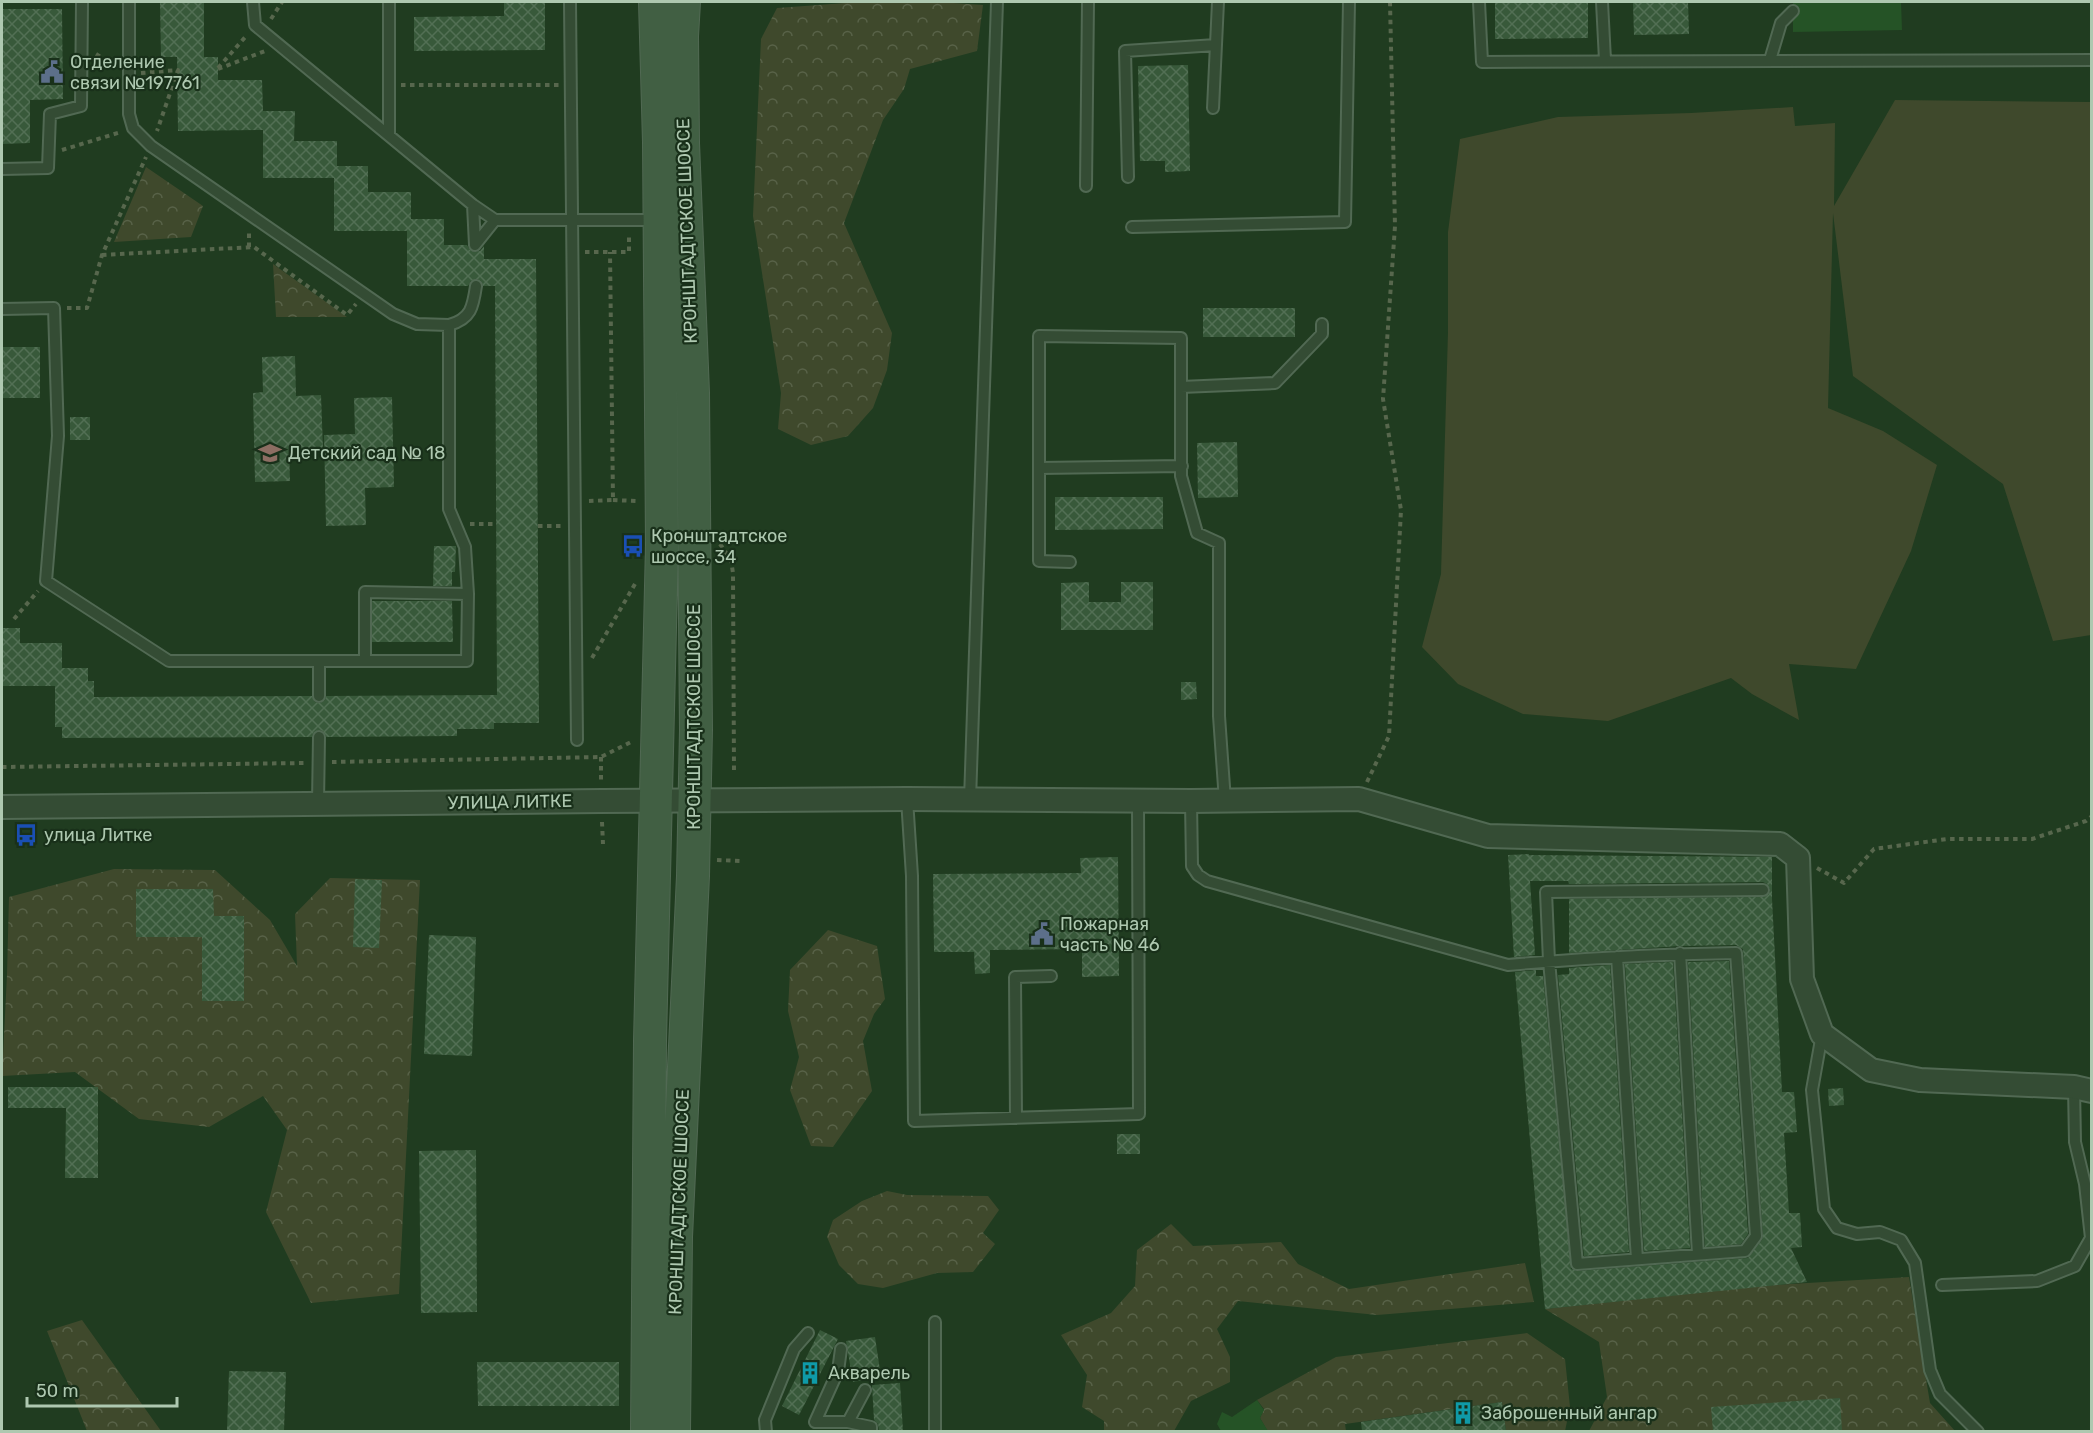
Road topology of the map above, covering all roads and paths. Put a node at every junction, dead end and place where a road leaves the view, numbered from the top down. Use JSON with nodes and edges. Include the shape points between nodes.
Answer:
{"nodes":[{"id":1,"x":82,"y":2,"type":"edge"},
{"id":2,"x":129,"y":2,"type":"edge"},
{"id":3,"x":254,"y":2,"type":"edge"},
{"id":4,"x":282,"y":2,"type":"edge"},
{"id":5,"x":389,"y":2,"type":"edge"},
{"id":6,"x":570,"y":2,"type":"edge"},
{"id":7,"x":655,"y":2,"type":"edge"},
{"id":8,"x":684,"y":2,"type":"edge"},
{"id":9,"x":997,"y":2,"type":"edge"},
{"id":10,"x":1088,"y":2,"type":"edge"},
{"id":11,"x":1218,"y":2,"type":"edge"},
{"id":12,"x":1349,"y":2,"type":"edge"},
{"id":13,"x":1390,"y":2,"type":"edge"},
{"id":14,"x":1479,"y":2,"type":"edge"},
{"id":15,"x":1602,"y":2,"type":"edge"},
{"id":16,"x":1793,"y":11,"type":"dead end"},
{"id":17,"x":259,"y":28,"type":"junction"},
{"id":18,"x":1216,"y":45,"type":"junction"},
{"id":19,"x":280,"y":46,"type":"junction"},
{"id":20,"x":1605,"y":60,"type":"junction"},
{"id":21,"x":1770,"y":60,"type":"junction"},
{"id":22,"x":2091,"y":60,"type":"edge"},
{"id":23,"x":177,"y":70,"type":"dead end"},
{"id":24,"x":570,"y":85,"type":"junction"},
{"id":25,"x":388,"y":86,"type":"junction"},
{"id":26,"x":1213,"y":108,"type":"dead end"},
{"id":27,"x":133,"y":128,"type":"junction"},
{"id":28,"x":388,"y":135,"type":"junction"},
{"id":29,"x":152,"y":146,"type":"junction"},
{"id":30,"x":49,"y":153,"type":"junction"},
{"id":31,"x":2,"y":169,"type":"edge"},
{"id":32,"x":1128,"y":177,"type":"dead end"},
{"id":33,"x":1086,"y":186,"type":"dead end"},
{"id":34,"x":473,"y":205,"type":"junction"},
{"id":35,"x":495,"y":220,"type":"junction"},
{"id":36,"x":660,"y":220,"type":"junction"},
{"id":37,"x":629,"y":221,"type":"junction"},
{"id":38,"x":572,"y":222,"type":"junction"},
{"id":39,"x":1132,"y":227,"type":"dead end"},
{"id":40,"x":573,"y":252,"type":"junction"},
{"id":41,"x":610,"y":252,"type":"junction"},
{"id":42,"x":102,"y":255,"type":"junction"},
{"id":43,"x":476,"y":286,"type":"dead end"},
{"id":44,"x":364,"y":293,"type":"junction"},
{"id":45,"x":54,"y":308,"type":"junction"},
{"id":46,"x":2,"y":309,"type":"edge"},
{"id":47,"x":1323,"y":324,"type":"dead end"},
{"id":48,"x":449,"y":326,"type":"junction"},
{"id":49,"x":1181,"y":387,"type":"junction"},
{"id":50,"x":1182,"y":466,"type":"junction"},
{"id":51,"x":1039,"y":468,"type":"junction"},
{"id":52,"x":575,"y":501,"type":"junction"},
{"id":53,"x":455,"y":523,"type":"junction"},
{"id":54,"x":496,"y":524,"type":"dead end"},
{"id":55,"x":538,"y":526,"type":"dead end"},
{"id":56,"x":575,"y":527,"type":"junction"},
{"id":57,"x":720,"y":543,"type":"dead end"},
{"id":58,"x":1070,"y":562,"type":"dead end"},
{"id":59,"x":46,"y":581,"type":"junction"},
{"id":60,"x":636,"y":581,"type":"dead end"},
{"id":61,"x":468,"y":594,"type":"junction"},
{"id":62,"x":14,"y":620,"type":"dead end"},
{"id":63,"x":319,"y":661,"type":"junction"},
{"id":64,"x":365,"y":661,"type":"junction"},
{"id":65,"x":576,"y":669,"type":"junction"},
{"id":66,"x":319,"y":696,"type":"dead end"},
{"id":67,"x":319,"y":737,"type":"dead end"},
{"id":68,"x":577,"y":740,"type":"dead end"},
{"id":69,"x":319,"y":763,"type":"junction"},
{"id":70,"x":2,"y":766,"type":"edge"},
{"id":71,"x":734,"y":772,"type":"dead end"},
{"id":72,"x":602,"y":780,"type":"dead end"},
{"id":73,"x":1359,"y":799,"type":"junction"},
{"id":74,"x":907,"y":800,"type":"junction"},
{"id":75,"x":970,"y":800,"type":"junction"},
{"id":76,"x":655,"y":801,"type":"junction"},
{"id":77,"x":695,"y":801,"type":"junction"},
{"id":78,"x":1138,"y":801,"type":"junction"},
{"id":79,"x":1191,"y":801,"type":"junction"},
{"id":80,"x":1225,"y":801,"type":"junction"},
{"id":81,"x":318,"y":803,"type":"junction"},
{"id":82,"x":2,"y":807,"type":"edge"},
{"id":83,"x":2091,"y":816,"type":"edge"},
{"id":84,"x":602,"y":822,"type":"dead end"},
{"id":85,"x":603,"y":844,"type":"dead end"},
{"id":86,"x":1798,"y":858,"type":"junction"},
{"id":87,"x":714,"y":860,"type":"dead end"},
{"id":88,"x":741,"y":861,"type":"dead end"},
{"id":89,"x":1764,"y":890,"type":"dead end"},
{"id":90,"x":1680,"y":953,"type":"junction"},
{"id":91,"x":1617,"y":957,"type":"junction"},
{"id":92,"x":1550,"y":961,"type":"junction"},
{"id":93,"x":1051,"y":976,"type":"dead end"},
{"id":94,"x":1822,"y":1034,"type":"junction"},
{"id":95,"x":2083,"y":1089,"type":"edge"},
{"id":96,"x":1016,"y":1118,"type":"junction"},
{"id":97,"x":1698,"y":1254,"type":"junction"},
{"id":98,"x":1637,"y":1259,"type":"junction"},
{"id":99,"x":1942,"y":1285,"type":"dead end"},
{"id":100,"x":935,"y":1322,"type":"dead end"},
{"id":101,"x":808,"y":1333,"type":"dead end"},
{"id":102,"x":841,"y":1349,"type":"dead end"},
{"id":103,"x":866,"y":1390,"type":"dead end"},
{"id":104,"x":848,"y":1422,"type":"junction"},
{"id":105,"x":647,"y":1431,"type":"edge"},
{"id":106,"x":674,"y":1431,"type":"edge"},
{"id":107,"x":766,"y":1431,"type":"edge"},
{"id":108,"x":871,"y":1431,"type":"edge"},
{"id":109,"x":935,"y":1431,"type":"edge"},
{"id":110,"x":1978,"y":1431,"type":"edge"}],
"edges":[{"from":1,"to":30,"type":"lane","via":[[81,106],[50,114]]},
{"from":2,"to":27,"type":"lane","via":[[129,114]]},
{"from":3,"to":17,"type":"lane"},
{"from":4,"to":17,"type":"path"},
{"from":5,"to":25,"type":"lane"},
{"from":6,"to":24,"type":"lane"},
{"from":7,"to":36,"type":"main road","name":"КРОНШТАДТСКОЕ ШОССЕ"},
{"from":8,"to":77,"type":"main road","name":"КРОНШТАДТСКОЕ ШОССЕ","via":[[683,143],[693,393]]},
{"from":9,"to":75,"type":"lane"},
{"from":10,"to":33,"type":"lane"},
{"from":11,"to":18,"type":"lane"},
{"from":12,"to":39,"type":"lane","via":[[1345,222]]},
{"from":13,"to":73,"type":"path","via":[[1395,226],[1383,399],[1401,510],[1389,735]]},
{"from":14,"to":20,"type":"lane","via":[[1482,62]]},
{"from":15,"to":20,"type":"lane"},
{"from":16,"to":21,"type":"lane","via":[[1781,23]]},
{"from":17,"to":19,"type":"lane"},
{"from":17,"to":19,"type":"path","via":[[218,69]]},
{"from":18,"to":26,"type":"lane"},
{"from":18,"to":32,"type":"lane","via":[[1125,51]]},
{"from":19,"to":28,"type":"lane"},
{"from":20,"to":21,"type":"lane"},
{"from":21,"to":22,"type":"lane"},
{"from":23,"to":29,"type":"path"},
{"from":24,"to":25,"type":"path"},
{"from":24,"to":38,"type":"lane"},
{"from":25,"to":28,"type":"lane"},
{"from":27,"to":29,"type":"lane"},
{"from":27,"to":30,"type":"path"},
{"from":28,"to":34,"type":"lane"},
{"from":29,"to":42,"type":"path"},
{"from":29,"to":44,"type":"lane"},
{"from":30,"to":31,"type":"lane","via":[[48,168]]},
{"from":34,"to":35,"type":"lane"},
{"from":34,"to":35,"type":"lane","via":[[475,245]]},
{"from":35,"to":38,"type":"lane"},
{"from":36,"to":37,"type":"lane"},
{"from":36,"to":76,"type":"main road","name":"КРОНШТАДТСКОЕ ШОССЕ","via":[[662,545]]},
{"from":37,"to":38,"type":"lane"},
{"from":37,"to":41,"type":"path","via":[[629,252]]},
{"from":38,"to":40,"type":"lane"},
{"from":40,"to":41,"type":"path"},
{"from":40,"to":52,"type":"lane"},
{"from":41,"to":52,"type":"path","via":[[613,500]]},
{"from":42,"to":44,"type":"path","via":[[254,247],[347,315]]},
{"from":42,"to":45,"type":"path","via":[[87,308]]},
{"from":43,"to":48,"type":"lane","via":[[471,311]]},
{"from":44,"to":48,"type":"lane","via":[[393,314],[417,324]]},
{"from":45,"to":46,"type":"lane"},
{"from":45,"to":59,"type":"lane","via":[[58,436]]},
{"from":47,"to":49,"type":"lane","via":[[1322,334],[1275,383]]},
{"from":48,"to":53,"type":"lane","via":[[449,509]]},
{"from":49,"to":50,"type":"lane"},
{"from":49,"to":51,"type":"lane","via":[[1181,338],[1039,336]]},
{"from":50,"to":51,"type":"lane"},
{"from":50,"to":80,"type":"lane","via":[[1197,533],[1219,543],[1219,716]]},
{"from":51,"to":58,"type":"lane","via":[[1039,561]]},
{"from":52,"to":56,"type":"lane"},
{"from":53,"to":54,"type":"path"},
{"from":53,"to":61,"type":"lane","via":[[465,547]]},
{"from":55,"to":56,"type":"path"},
{"from":56,"to":65,"type":"lane"},
{"from":57,"to":71,"type":"path","via":[[733,573]]},
{"from":59,"to":62,"type":"path"},
{"from":59,"to":63,"type":"lane","via":[[169,661]]},
{"from":60,"to":65,"type":"path","via":[[585,670]]},
{"from":61,"to":64,"type":"lane","via":[[467,661]]},
{"from":61,"to":64,"type":"lane","via":[[364,592]]},
{"from":63,"to":64,"type":"lane"},
{"from":63,"to":66,"type":"lane"},
{"from":65,"to":68,"type":"lane"},
{"from":67,"to":69,"type":"lane"},
{"from":69,"to":70,"type":"path"},
{"from":69,"to":72,"type":"path","via":[[601,757]]},
{"from":69,"to":81,"type":"lane"},
{"from":73,"to":80,"type":"street","name":"УЛИЦА ЛИТКЕ"},
{"from":73,"to":86,"type":"street","name":"УЛИЦА ЛИТКЕ","via":[[1488,836],[1780,844]]},
{"from":74,"to":75,"type":"street","name":"УЛИЦА ЛИТКЕ"},
{"from":74,"to":77,"type":"street","name":"УЛИЦА ЛИТКЕ"},
{"from":74,"to":96,"type":"lane","via":[[912,876],[914,1121]]},
{"from":75,"to":78,"type":"street","name":"УЛИЦА ЛИТКЕ"},
{"from":76,"to":77,"type":"street","name":"УЛИЦА ЛИТКЕ"},
{"from":76,"to":81,"type":"street","name":"УЛИЦА ЛИТКЕ"},
{"from":76,"to":105,"type":"main road","name":"КРОНШТАДТСКОЕ ШОССЕ"},
{"from":77,"to":106,"type":"main road","name":"КРОНШТАДТСКОЕ ШОССЕ","via":[[676,1237]]},
{"from":78,"to":79,"type":"street","name":"УЛИЦА ЛИТКЕ"},
{"from":78,"to":96,"type":"lane","via":[[1139,1114]]},
{"from":79,"to":80,"type":"street","name":"УЛИЦА ЛИТКЕ"},
{"from":79,"to":92,"type":"lane","via":[[1192,866],[1207,881],[1508,965]]},
{"from":81,"to":82,"type":"street","name":"УЛИЦА ЛИТКЕ"},
{"from":83,"to":86,"type":"path","via":[[2032,839],[1947,839],[1874,849],[1844,883]]},
{"from":84,"to":85,"type":"path"},
{"from":86,"to":94,"type":"street","via":[[1802,979]]},
{"from":87,"to":88,"type":"path"},
{"from":89,"to":92,"type":"lane","via":[[1546,892]]},
{"from":90,"to":91,"type":"lane"},
{"from":90,"to":97,"type":"lane"},
{"from":90,"to":97,"type":"lane","via":[[1737,952],[1756,1236],[1745,1251]]},
{"from":91,"to":92,"type":"lane"},
{"from":91,"to":98,"type":"lane"},
{"from":92,"to":98,"type":"lane","via":[[1577,1264]]},
{"from":93,"to":96,"type":"lane","via":[[1015,977]]},
{"from":94,"to":95,"type":"street","via":[[1870,1070],[1920,1080]]},
{"from":94,"to":110,"type":"lane","via":[[1812,1090],[1824,1209],[1837,1228],[1857,1234],[1880,1232],[1901,1240],[1915,1263],[1930,1370],[1940,1394]]},
{"from":95,"to":99,"type":"lane","via":[[2075,1142],[2091,1238],[2075,1266],[2037,1281]]},
{"from":97,"to":98,"type":"lane"},
{"from":100,"to":109,"type":"lane"},
{"from":101,"to":107,"type":"lane","via":[[794,1349],[765,1420]]},
{"from":102,"to":104,"type":"lane","via":[[838,1371],[815,1422]]},
{"from":103,"to":104,"type":"lane"},
{"from":104,"to":108,"type":"lane","via":[[871,1427]]}]}
